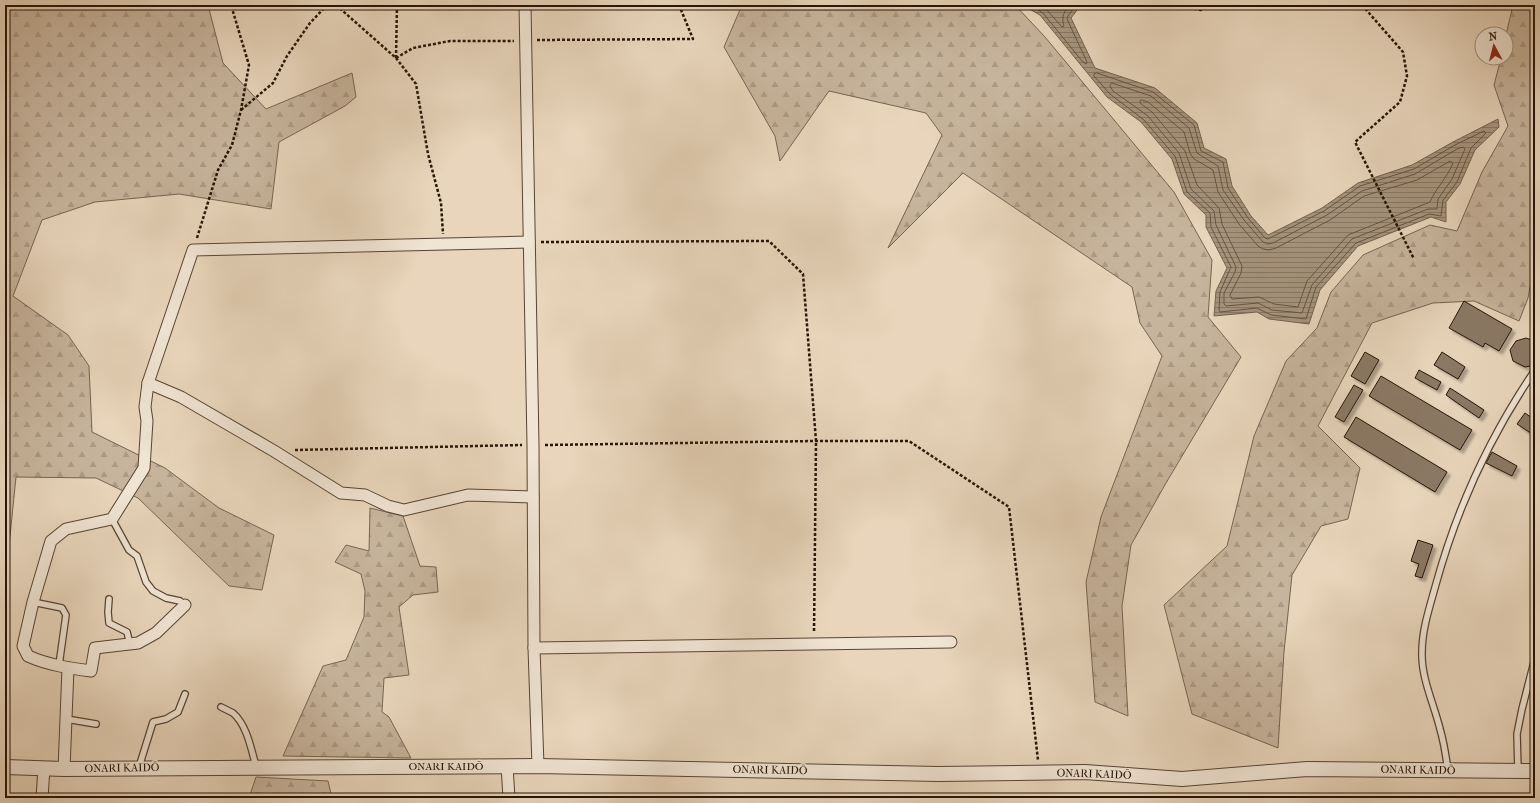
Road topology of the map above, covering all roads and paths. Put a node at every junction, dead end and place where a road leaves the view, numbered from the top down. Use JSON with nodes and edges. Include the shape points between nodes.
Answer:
{"nodes":[{"id":1,"x":231,"y":5,"type":"edge"},
{"id":2,"x":327,"y":5,"type":"edge"},
{"id":3,"x":336,"y":5,"type":"edge"},
{"id":4,"x":397,"y":5,"type":"edge"},
{"id":5,"x":525,"y":5,"type":"edge"},
{"id":6,"x":680,"y":5,"type":"edge"},
{"id":7,"x":1169,"y":5,"type":"edge"},
{"id":8,"x":1208,"y":5,"type":"edge"},
{"id":9,"x":1362,"y":5,"type":"edge"},
{"id":10,"x":526,"y":40,"type":"junction"},
{"id":11,"x":396,"y":58,"type":"junction"},
{"id":12,"x":241,"y":110,"type":"junction"},
{"id":13,"x":529,"y":242,"type":"junction"},
{"id":14,"x":443,"y":243,"type":"junction"},
{"id":15,"x":193,"y":250,"type":"junction"},
{"id":16,"x":1414,"y":259,"type":"dead end"},
{"id":17,"x":1535,"y":370,"type":"edge"},
{"id":18,"x":148,"y":383,"type":"junction"},
{"id":19,"x":816,"y":441,"type":"junction"},
{"id":20,"x":533,"y":445,"type":"junction"},
{"id":21,"x":274,"y":451,"type":"junction"},
{"id":22,"x":534,"y":497,"type":"junction"},
{"id":23,"x":112,"y":519,"type":"junction"},
{"id":24,"x":109,"y":599,"type":"dead end"},
{"id":25,"x":33,"y":602,"type":"junction"},
{"id":26,"x":185,"y":605,"type":"joint"},
{"id":27,"x":951,"y":642,"type":"dead end"},
{"id":28,"x":130,"y":644,"type":"junction"},
{"id":29,"x":814,"y":644,"type":"junction"},
{"id":30,"x":534,"y":648,"type":"junction"},
{"id":31,"x":1535,"y":658,"type":"edge"},
{"id":32,"x":64,"y":667,"type":"junction"},
{"id":33,"x":185,"y":694,"type":"dead end"},
{"id":34,"x":221,"y":707,"type":"dead end"},
{"id":35,"x":66,"y":719,"type":"junction"},
{"id":36,"x":96,"y":724,"type":"dead end"},
{"id":37,"x":256,"y":766,"type":"junction"},
{"id":38,"x":507,"y":766,"type":"junction"},
{"id":39,"x":538,"y":766,"type":"junction"},
{"id":40,"x":5,"y":767,"type":"edge"},
{"id":41,"x":44,"y":768,"type":"junction"},
{"id":42,"x":64,"y":768,"type":"junction"},
{"id":43,"x":139,"y":768,"type":"junction"},
{"id":44,"x":1448,"y":771,"type":"junction"},
{"id":45,"x":1518,"y":771,"type":"junction"},
{"id":46,"x":1535,"y":771,"type":"edge"},
{"id":47,"x":1039,"y":772,"type":"junction"},
{"id":48,"x":42,"y":798,"type":"edge"},
{"id":49,"x":509,"y":798,"type":"edge"}],
"edges":[{"from":1,"to":12,"type":"path","via":[[249,65]]},
{"from":2,"to":12,"type":"path","via":[[310,23],[272,83]]},
{"from":3,"to":11,"type":"path"},
{"from":4,"to":11,"type":"path"},
{"from":5,"to":10,"type":"street"},
{"from":6,"to":10,"type":"path","via":[[693,39]]},
{"from":7,"to":8,"type":"path","via":[[1201,10]]},
{"from":9,"to":16,"type":"path","via":[[1403,52],[1407,76],[1400,102],[1356,142]]},
{"from":10,"to":11,"type":"path","via":[[450,42],[413,48]]},
{"from":10,"to":13,"type":"street"},
{"from":11,"to":14,"type":"path","via":[[416,84],[428,154],[441,202]]},
{"from":12,"to":15,"type":"path","via":[[232,145],[218,170]]},
{"from":13,"to":14,"type":"street"},
{"from":13,"to":19,"type":"path","via":[[769,241],[803,274]]},
{"from":13,"to":20,"type":"street"},
{"from":14,"to":15,"type":"street"},
{"from":15,"to":18,"type":"street"},
{"from":17,"to":44,"type":"lane","via":[[1492,442],[1464,500],[1449,539],[1424,632],[1423,670],[1441,730]]},
{"from":18,"to":21,"type":"street","via":[[181,397]]},
{"from":18,"to":23,"type":"street","via":[[144,468]]},
{"from":19,"to":20,"type":"path"},
{"from":19,"to":29,"type":"path"},
{"from":19,"to":47,"type":"path","via":[[910,442],[1009,507]]},
{"from":20,"to":21,"type":"path"},
{"from":20,"to":22,"type":"street"},
{"from":21,"to":22,"type":"street","via":[[341,494],[366,495],[388,506],[404,510],[468,496]]},
{"from":22,"to":30,"type":"street"},
{"from":23,"to":25,"type":"street","via":[[66,529],[51,541]]},
{"from":23,"to":26,"type":"lane","via":[[129,550],[137,556],[146,582],[153,591]]},
{"from":24,"to":28,"type":"lane","via":[[109,623],[126,632]]},
{"from":25,"to":32,"type":"lane","via":[[62,608],[66,614]]},
{"from":25,"to":32,"type":"street","via":[[23,646],[28,656]]},
{"from":26,"to":28,"type":"street","via":[[156,633],[138,643]]},
{"from":27,"to":29,"type":"street"},
{"from":28,"to":32,"type":"street","via":[[95,648],[90,671]]},
{"from":29,"to":30,"type":"street"},
{"from":30,"to":39,"type":"street"},
{"from":31,"to":45,"type":"lane","via":[[1517,734]]},
{"from":32,"to":35,"type":"street"},
{"from":33,"to":43,"type":"lane","via":[[178,712],[166,719],[153,722]]},
{"from":34,"to":37,"type":"lane","via":[[232,713],[239,721]]},
{"from":35,"to":36,"type":"lane"},
{"from":35,"to":42,"type":"street"},
{"from":37,"to":38,"type":"street","name":"ONARI KAIDŌ"},
{"from":37,"to":43,"type":"street","name":"ONARI KAIDŌ"},
{"from":38,"to":39,"type":"street","name":"ONARI KAIDŌ"},
{"from":38,"to":49,"type":"street"},
{"from":39,"to":47,"type":"street","name":"ONARI KAIDŌ","via":[[931,774]]},
{"from":40,"to":41,"type":"street","name":"ONARI KAIDŌ"},
{"from":41,"to":42,"type":"street","name":"ONARI KAIDŌ"},
{"from":41,"to":48,"type":"street"},
{"from":42,"to":43,"type":"street","name":"ONARI KAIDŌ"},
{"from":44,"to":45,"type":"street","name":"ONARI KAIDŌ"},
{"from":44,"to":47,"type":"street","name":"ONARI KAIDŌ","via":[[1307,769],[1182,779],[1085,772]]},
{"from":45,"to":46,"type":"street","name":"ONARI KAIDŌ"}]}
